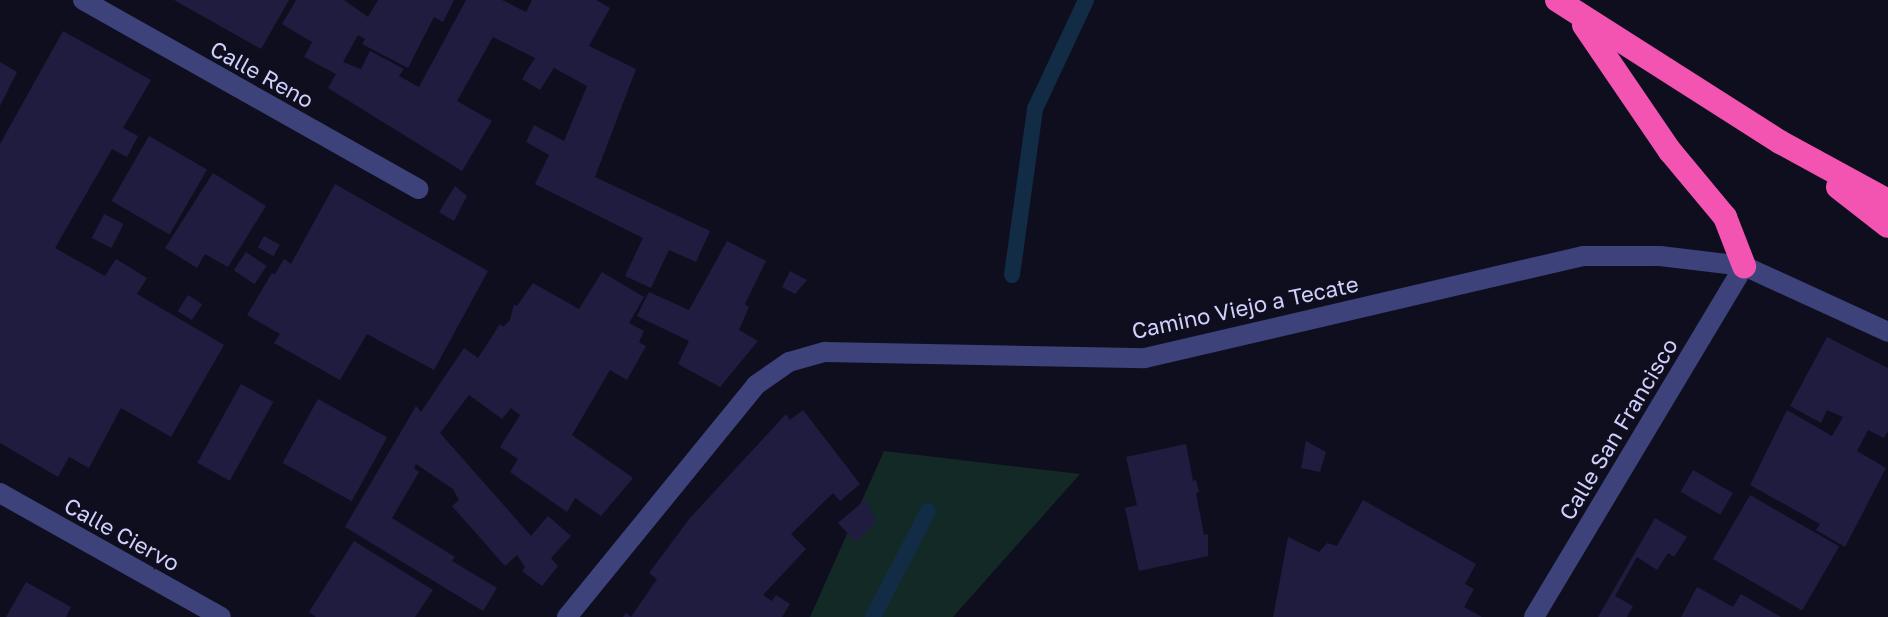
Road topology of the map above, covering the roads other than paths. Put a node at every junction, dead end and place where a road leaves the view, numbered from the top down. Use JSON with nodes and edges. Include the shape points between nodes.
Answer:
{"nodes":[{"id":1,"x":83,"y":0,"type":"edge"},
{"id":2,"x":1557,"y":0,"type":"edge"},
{"id":3,"x":1578,"y":16,"type":"junction"},
{"id":4,"x":1780,"y":142,"type":"junction"},
{"id":5,"x":418,"y":189,"type":"dead end"},
{"id":6,"x":1888,"y":201,"type":"edge"},
{"id":7,"x":1888,"y":226,"type":"edge"},
{"id":8,"x":1744,"y":266,"type":"junction"},
{"id":9,"x":1888,"y":332,"type":"edge"},
{"id":10,"x":0,"y":493,"type":"edge"},
{"id":11,"x":221,"y":617,"type":"edge"},
{"id":12,"x":567,"y":617,"type":"edge"},
{"id":13,"x":1534,"y":617,"type":"edge"}],
"edges":[{"from":1,"to":5,"type":"street","name":"Calle Reno"},
{"from":2,"to":3,"type":"highway"},
{"from":3,"to":4,"type":"highway"},
{"from":3,"to":8,"type":"highway","via":[[1670,151],[1725,217]]},
{"from":4,"to":6,"type":"highway"},
{"from":4,"to":7,"type":"highway"},
{"from":8,"to":9,"type":"street","name":"Camino Viejo a Tecate"},
{"from":8,"to":12,"type":"street","name":"Camino Viejo a Tecate","via":[[1660,256],[1583,256],[1145,358],[825,352],[789,362],[756,385]]},
{"from":8,"to":13,"type":"street","name":"Calle San Francisco"},
{"from":10,"to":11,"type":"street","name":"Calle Ciervo"}]}
